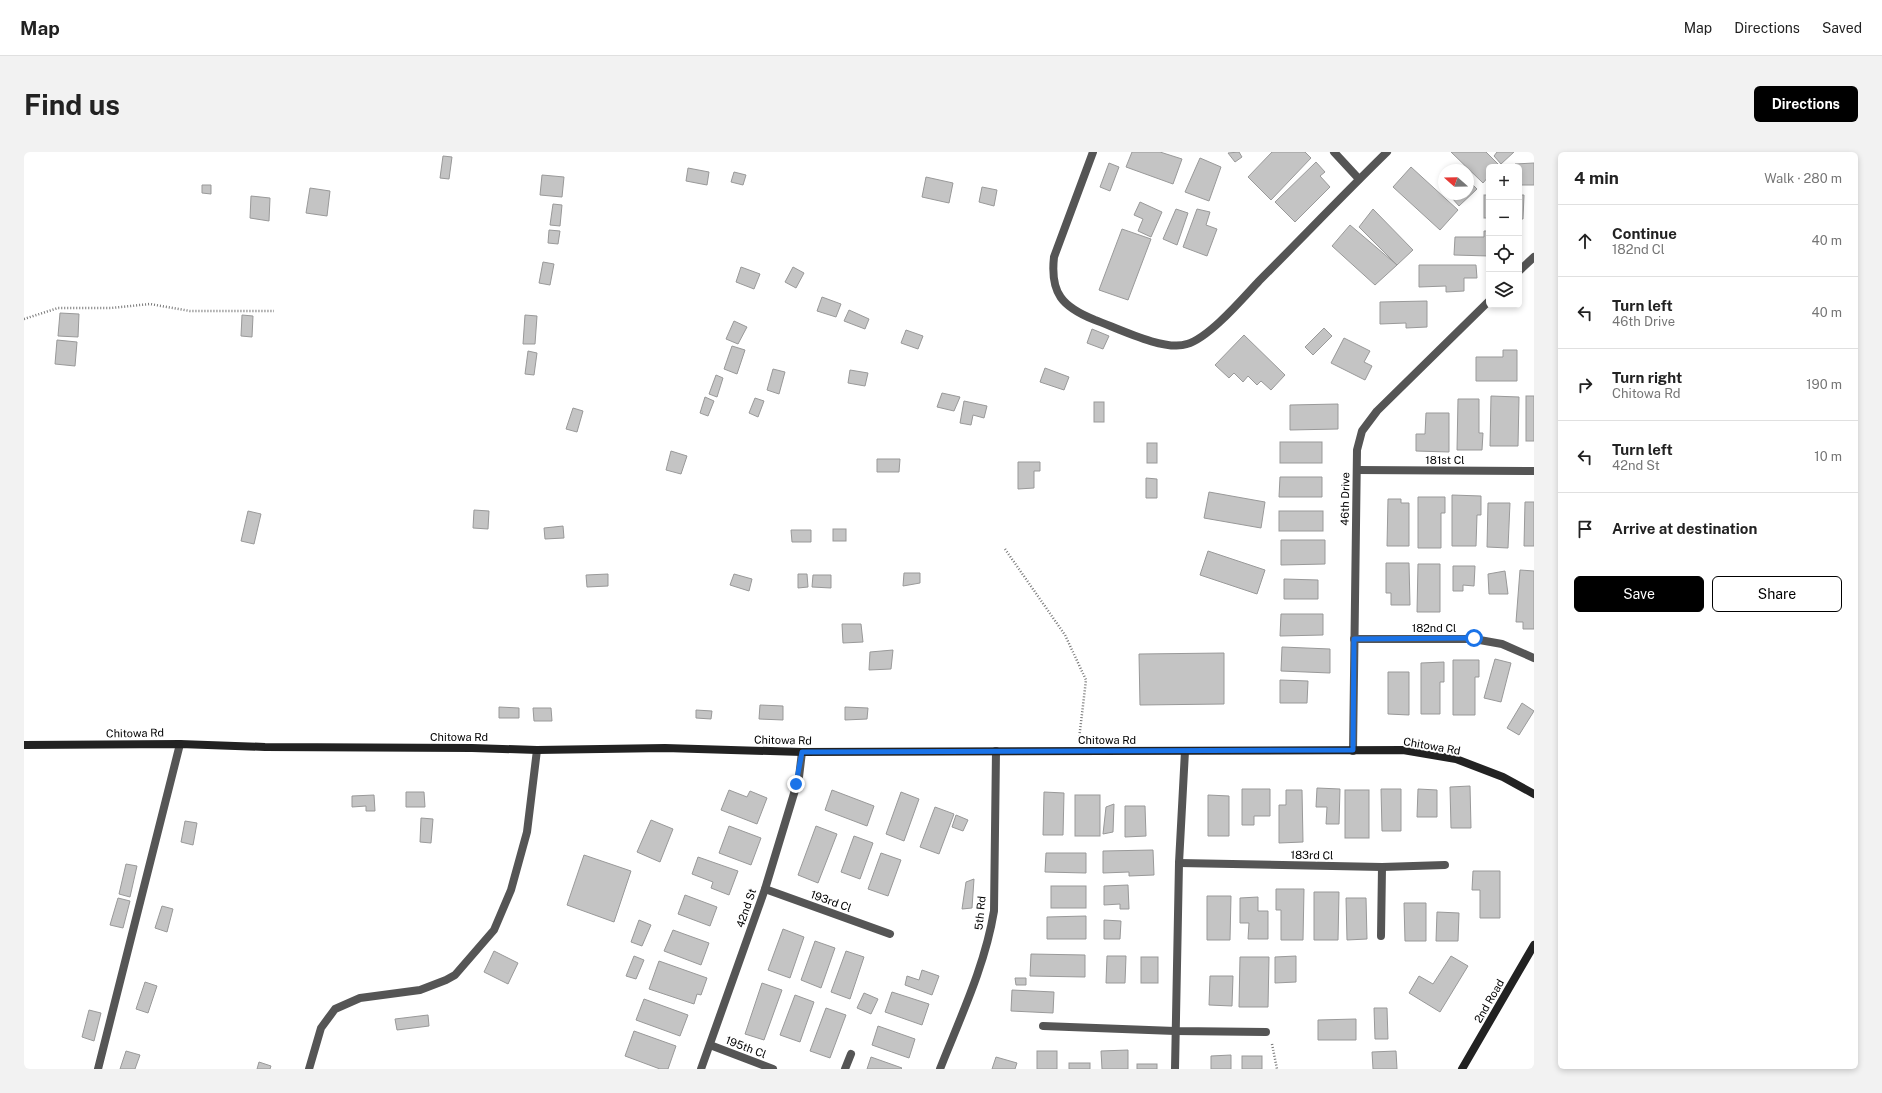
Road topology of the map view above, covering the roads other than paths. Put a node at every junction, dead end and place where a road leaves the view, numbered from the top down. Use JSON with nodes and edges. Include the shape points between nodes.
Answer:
{"nodes":[{"id":1,"x":1093,"y":152,"type":"edge"},
{"id":2,"x":1334,"y":152,"type":"edge"},
{"id":3,"x":1387,"y":152,"type":"edge"},
{"id":4,"x":1359,"y":179,"type":"junction"},
{"id":5,"x":1534,"y":257,"type":"edge"},
{"id":6,"x":1522,"y":268,"type":"edge"},
{"id":7,"x":1486,"y":304,"type":"edge"},
{"id":8,"x":1357,"y":470,"type":"junction"},
{"id":9,"x":1534,"y":471,"type":"edge"},
{"id":10,"x":1354,"y":639,"type":"junction"},
{"id":11,"x":1534,"y":658,"type":"edge"},
{"id":12,"x":180,"y":744,"type":"junction"},
{"id":13,"x":24,"y":745,"type":"edge"},
{"id":14,"x":537,"y":750,"type":"junction"},
{"id":15,"x":1353,"y":750,"type":"junction"},
{"id":16,"x":996,"y":751,"type":"junction"},
{"id":17,"x":1185,"y":751,"type":"junction"},
{"id":18,"x":802,"y":752,"type":"junction"},
{"id":19,"x":1534,"y":794,"type":"edge"},
{"id":20,"x":1179,"y":863,"type":"junction"},
{"id":21,"x":1445,"y":865,"type":"dead end"},
{"id":22,"x":1382,"y":867,"type":"junction"},
{"id":23,"x":765,"y":889,"type":"junction"},
{"id":24,"x":890,"y":934,"type":"dead end"},
{"id":25,"x":1381,"y":936,"type":"dead end"},
{"id":26,"x":1534,"y":945,"type":"edge"},
{"id":27,"x":1043,"y":1026,"type":"dead end"},
{"id":28,"x":1175,"y":1031,"type":"junction"},
{"id":29,"x":1266,"y":1032,"type":"road end"},
{"id":30,"x":710,"y":1045,"type":"junction"},
{"id":31,"x":851,"y":1054,"type":"dead end"},
{"id":32,"x":98,"y":1069,"type":"edge"},
{"id":33,"x":309,"y":1069,"type":"edge"},
{"id":34,"x":701,"y":1069,"type":"edge"},
{"id":35,"x":773,"y":1069,"type":"edge"},
{"id":36,"x":845,"y":1069,"type":"edge"},
{"id":37,"x":940,"y":1069,"type":"edge"},
{"id":38,"x":1174,"y":1069,"type":"edge"},
{"id":39,"x":1462,"y":1069,"type":"edge"}],
"edges":[{"from":1,"to":4,"type":"street","via":[[1054,256],[1052,274],[1057,290],[1064,304],[1078,313],[1154,342],[1169,345],[1187,344],[1220,322]]},
{"from":2,"to":4,"type":"street"},
{"from":3,"to":4,"type":"street"},
{"from":5,"to":6,"type":"street"},
{"from":7,"to":8,"type":"street","name":"46th Drive","via":[[1377,411],[1362,431],[1357,450]]},
{"from":8,"to":9,"type":"street","name":"181st Cl"},
{"from":8,"to":10,"type":"street","name":"46th Drive"},
{"from":10,"to":11,"type":"street","name":"182nd Cl","via":[[1474,638],[1502,644]]},
{"from":10,"to":15,"type":"street","name":"46th Drive"},
{"from":12,"to":13,"type":"street","name":"Chitowa Rd"},
{"from":12,"to":14,"type":"street","name":"Chitowa Rd"},
{"from":12,"to":32,"type":"street"},
{"from":14,"to":18,"type":"street","name":"Chitowa Rd","via":[[666,748]]},
{"from":14,"to":33,"type":"street","via":[[527,832],[512,890],[494,930],[455,975],[446,980],[420,990],[360,998],[335,1009],[322,1028]]},
{"from":15,"to":17,"type":"street","name":"Chitowa Rd"},
{"from":15,"to":19,"type":"street","name":"Chitowa Rd","via":[[1403,750],[1456,759],[1503,777]]},
{"from":16,"to":17,"type":"street","name":"Chitowa Rd"},
{"from":16,"to":18,"type":"street","name":"Chitowa Rd"},
{"from":16,"to":37,"type":"street","name":"5th Rd","via":[[994,911],[984,955]]},
{"from":17,"to":20,"type":"street"},
{"from":18,"to":23,"type":"street","name":"42nd St","via":[[799,777]]},
{"from":20,"to":22,"type":"street","name":"183rd Cl"},
{"from":20,"to":28,"type":"street"},
{"from":21,"to":22,"type":"street","name":"183rd Cl"},
{"from":22,"to":25,"type":"street"},
{"from":23,"to":24,"type":"street","name":"193rd Cl"},
{"from":23,"to":30,"type":"street","name":"42nd St"},
{"from":26,"to":39,"type":"street","name":"2nd Road"},
{"from":27,"to":28,"type":"street"},
{"from":28,"to":29,"type":"street"},
{"from":28,"to":38,"type":"street"},
{"from":30,"to":34,"type":"street","name":"42nd St"},
{"from":30,"to":35,"type":"street","name":"195th Cl"},
{"from":31,"to":36,"type":"street"}]}
